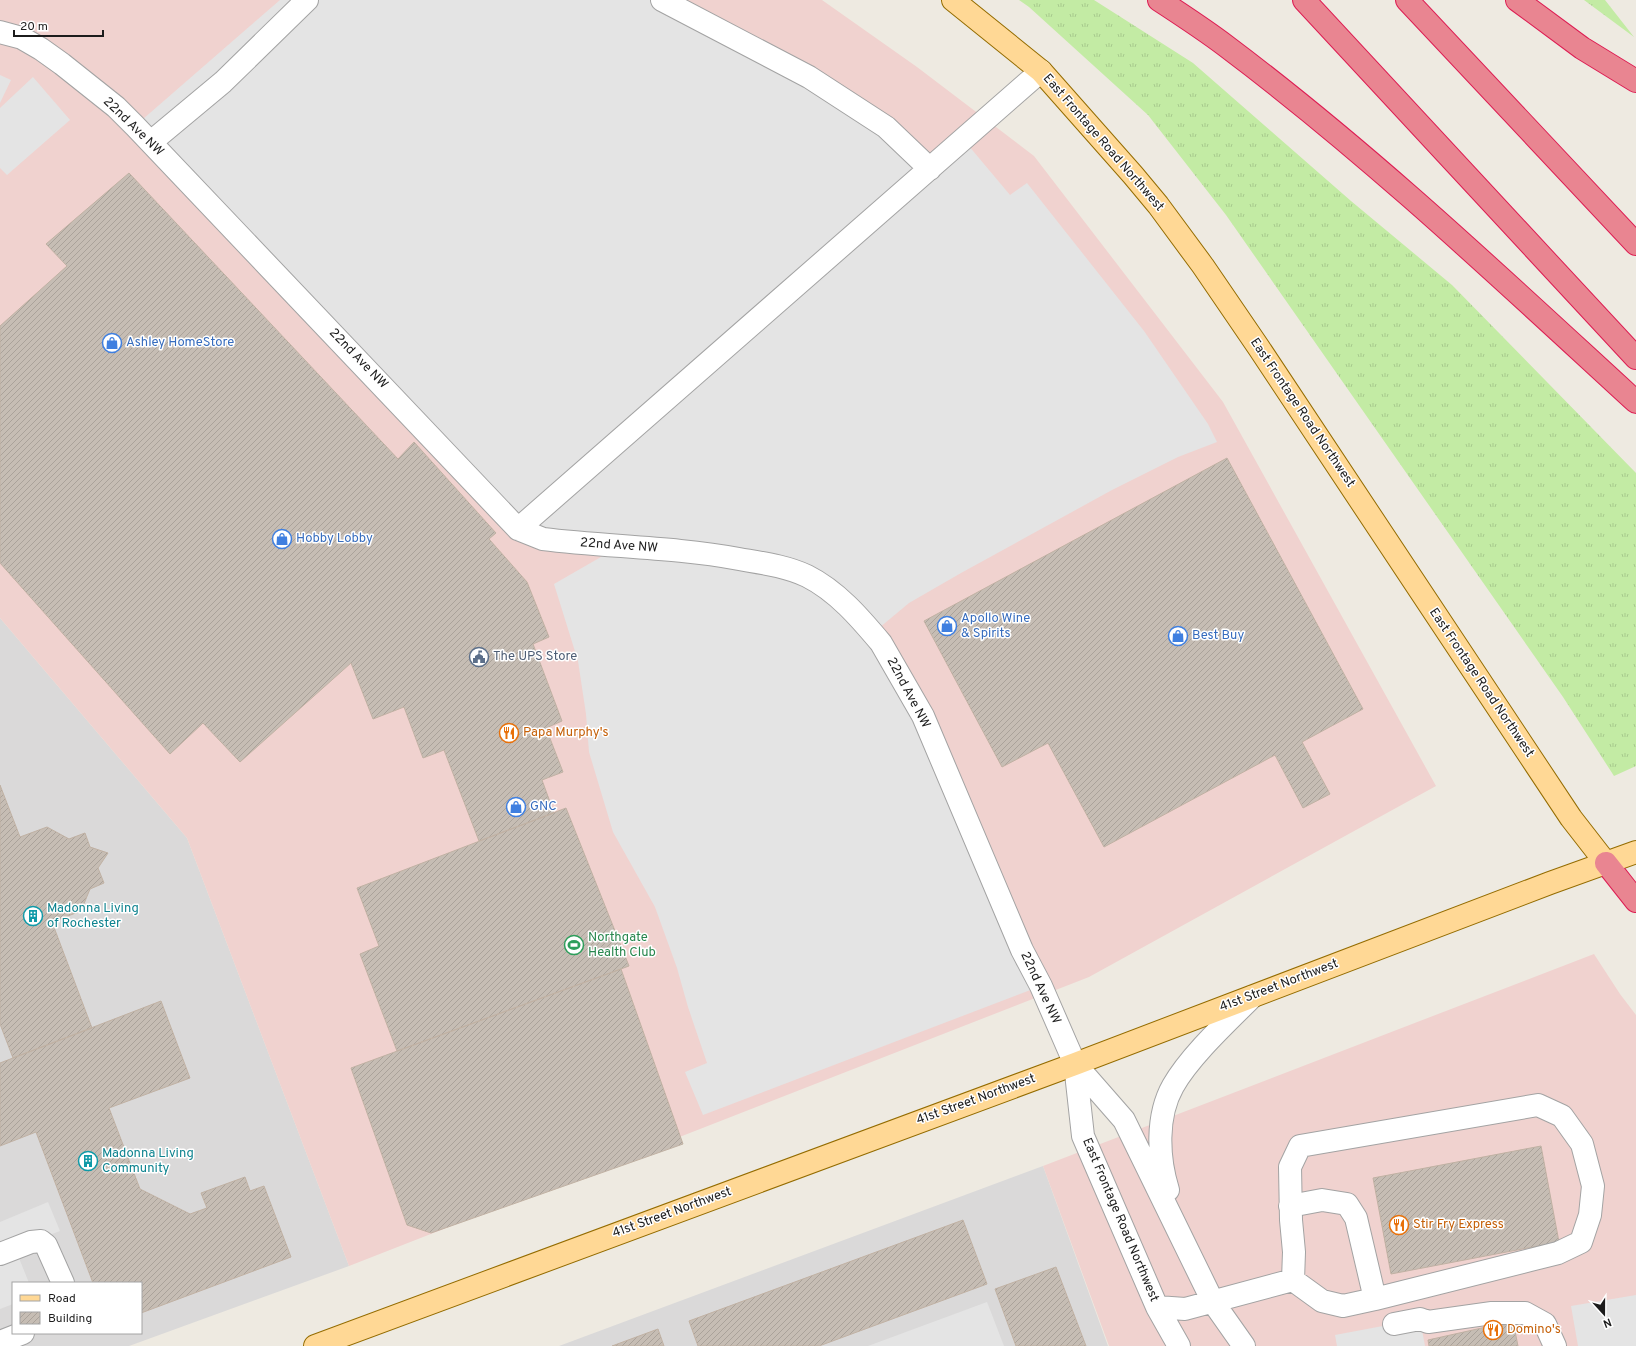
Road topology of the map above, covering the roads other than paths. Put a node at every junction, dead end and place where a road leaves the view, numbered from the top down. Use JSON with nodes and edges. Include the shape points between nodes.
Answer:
{"nodes":[{"id":1,"x":307,"y":0,"type":"edge"},
{"id":2,"x":662,"y":0,"type":"edge"},
{"id":3,"x":953,"y":0,"type":"edge"},
{"id":4,"x":1159,"y":0,"type":"edge"},
{"id":5,"x":1304,"y":0,"type":"edge"},
{"id":6,"x":1407,"y":0,"type":"edge"},
{"id":7,"x":1517,"y":0,"type":"edge"},
{"id":8,"x":0,"y":32,"type":"edge"},
{"id":9,"x":1040,"y":71,"type":"junction"},
{"id":10,"x":1636,"y":81,"type":"edge"},
{"id":11,"x":151,"y":142,"type":"junction"},
{"id":12,"x":930,"y":169,"type":"junction"},
{"id":13,"x":1636,"y":244,"type":"edge"},
{"id":14,"x":1636,"y":358,"type":"edge"},
{"id":15,"x":1636,"y":402,"type":"edge"},
{"id":16,"x":518,"y":528,"type":"junction"},
{"id":17,"x":1636,"y":852,"type":"edge"},
{"id":18,"x":1606,"y":863,"type":"junction"},
{"id":19,"x":1636,"y":901,"type":"edge"},
{"id":20,"x":1252,"y":997,"type":"junction"},
{"id":21,"x":1075,"y":1064,"type":"junction"},
{"id":22,"x":1290,"y":1206,"type":"junction"},
{"id":23,"x":1182,"y":1239,"type":"junction"},
{"id":24,"x":0,"y":1254,"type":"edge"},
{"id":25,"x":1293,"y":1280,"type":"junction"},
{"id":26,"x":63,"y":1282,"type":"edge"},
{"id":27,"x":1375,"y":1299,"type":"junction"},
{"id":28,"x":1214,"y":1302,"type":"junction"},
{"id":29,"x":1157,"y":1307,"type":"junction"},
{"id":30,"x":1394,"y":1324,"type":"dead end"},
{"id":31,"x":20,"y":1334,"type":"edge"},
{"id":32,"x":0,"y":1342,"type":"edge"},
{"id":33,"x":315,"y":1346,"type":"edge"},
{"id":34,"x":1179,"y":1346,"type":"edge"},
{"id":35,"x":1244,"y":1346,"type":"edge"},
{"id":36,"x":1555,"y":1346,"type":"edge"}],
"edges":[{"from":1,"to":11,"type":"street","via":[[223,82]]},
{"from":2,"to":12,"type":"street","via":[[809,77],[886,127]]},
{"from":3,"to":9,"type":"main road","name":"East Frontage Road Northwest"},
{"from":4,"to":15,"type":"highway","via":[[1274,82],[1354,149],[1471,250]]},
{"from":5,"to":14,"type":"highway"},
{"from":6,"to":13,"type":"highway"},
{"from":7,"to":10,"type":"highway","via":[[1582,48]]},
{"from":8,"to":11,"type":"street","name":"22nd Ave NW","via":[[22,38],[62,64],[116,107]]},
{"from":9,"to":12,"type":"street"},
{"from":9,"to":18,"type":"main road","name":"East Frontage Road Northwest","via":[[1133,175],[1203,266],[1571,818]]},
{"from":11,"to":16,"type":"street","name":"22nd Ave NW"},
{"from":12,"to":16,"type":"street"},
{"from":16,"to":21,"type":"street","name":"22nd Ave NW","via":[[543,539],[706,553],[775,565],[807,576],[829,590],[856,615],[881,643],[923,716],[1012,928]]},
{"from":17,"to":18,"type":"main road","name":"41st Street Northwest"},
{"from":18,"to":19,"type":"highway"},
{"from":18,"to":20,"type":"main road","name":"41st Street Northwest"},
{"from":20,"to":21,"type":"main road","name":"41st Street Northwest"},
{"from":20,"to":23,"type":"street","via":[[1192,1059],[1173,1086],[1165,1109],[1160,1140],[1162,1171]]},
{"from":21,"to":23,"type":"street","via":[[1124,1120]]},
{"from":21,"to":29,"type":"street","name":"East Frontage Road Northwest","via":[[1083,1136]]},
{"from":21,"to":33,"type":"main road","name":"41st Street Northwest"},
{"from":22,"to":25,"type":"street","via":[[1294,1252]]},
{"from":22,"to":27,"type":"street","via":[[1322,1200],[1347,1204],[1356,1218]]},
{"from":22,"to":27,"type":"street","via":[[1290,1167],[1300,1146],[1538,1105],[1562,1116],[1582,1144],[1593,1186],[1590,1215],[1581,1242],[1558,1253]]},
{"from":23,"to":28,"type":"street"},
{"from":24,"to":26,"type":"street","via":[[31,1242],[41,1241],[46,1245]]},
{"from":25,"to":27,"type":"street","via":[[1322,1301],[1343,1306]]},
{"from":25,"to":28,"type":"street"},
{"from":28,"to":29,"type":"street","via":[[1185,1309]]},
{"from":28,"to":35,"type":"street"},
{"from":29,"to":34,"type":"street","name":"East Frontage Road Northwest"},
{"from":30,"to":36,"type":"street","via":[[1420,1319],[1428,1322],[1492,1313],[1525,1313],[1545,1324]]},
{"from":31,"to":32,"type":"street"}]}
